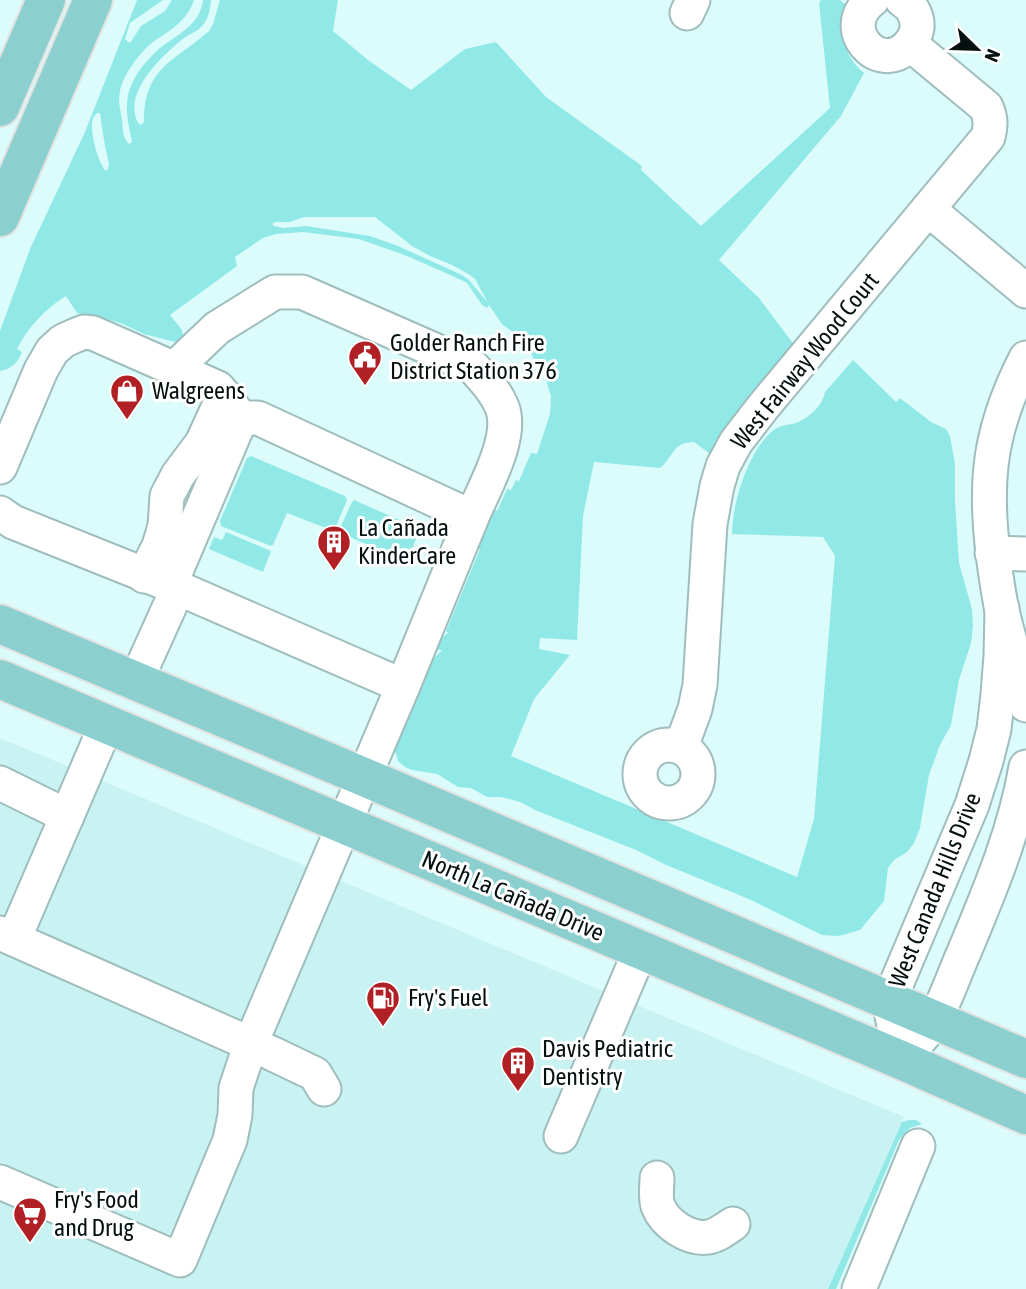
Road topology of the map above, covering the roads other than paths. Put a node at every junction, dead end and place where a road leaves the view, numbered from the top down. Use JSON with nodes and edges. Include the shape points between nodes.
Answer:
{"nodes":[{"id":1,"x":46,"y":0,"type":"edge"},
{"id":2,"x":93,"y":0,"type":"edge"},
{"id":3,"x":872,"y":0,"type":"edge"},
{"id":4,"x":902,"y":0,"type":"edge"},
{"id":5,"x":910,"y":44,"type":"junction"},
{"id":6,"x":0,"y":107,"type":"edge"},
{"id":7,"x":928,"y":209,"type":"junction"},
{"id":8,"x":0,"y":218,"type":"edge"},
{"id":9,"x":1026,"y":291,"type":"edge"},
{"id":10,"x":1026,"y":358,"type":"edge"},
{"id":11,"x":175,"y":368,"type":"junction"},
{"id":12,"x":12,"y":405,"type":"edge"},
{"id":13,"x":232,"y":407,"type":"junction"},
{"id":14,"x":0,"y":467,"type":"edge"},
{"id":15,"x":0,"y":513,"type":"edge"},
{"id":16,"x":472,"y":517,"type":"junction"},
{"id":17,"x":992,"y":553,"type":"junction"},
{"id":18,"x":1026,"y":554,"type":"edge"},
{"id":19,"x":164,"y":583,"type":"junction"},
{"id":20,"x":1002,"y":608,"type":"junction"},
{"id":21,"x":0,"y":624,"type":"edge"},
{"id":22,"x":0,"y":679,"type":"edge"},
{"id":23,"x":136,"y":681,"type":"junction"},
{"id":24,"x":403,"y":686,"type":"junction"},
{"id":25,"x":1026,"y":705,"type":"edge"},
{"id":26,"x":107,"y":723,"type":"junction"},
{"id":27,"x":681,"y":747,"type":"dead end"},
{"id":28,"x":1026,"y":767,"type":"edge"},
{"id":29,"x":364,"y":777,"type":"junction"},
{"id":30,"x":3,"y":793,"type":"edge"},
{"id":31,"x":67,"y":816,"type":"junction"},
{"id":32,"x":344,"y":824,"type":"junction"},
{"id":33,"x":7,"y":936,"type":"edge"},
{"id":34,"x":641,"y":949,"type":"junction"},
{"id":35,"x":889,"y":1002,"type":"junction"},
{"id":36,"x":934,"y":1021,"type":"junction"},
{"id":37,"x":251,"y":1043,"type":"junction"},
{"id":38,"x":1026,"y":1059,"type":"edge"},
{"id":39,"x":901,"y":1060,"type":"junction"},
{"id":40,"x":324,"y":1089,"type":"dead end"},
{"id":41,"x":1026,"y":1115,"type":"edge"},
{"id":42,"x":561,"y":1136,"type":"dead end"},
{"id":43,"x":918,"y":1146,"type":"dead end"},
{"id":44,"x":657,"y":1178,"type":"dead end"},
{"id":45,"x":0,"y":1182,"type":"edge"},
{"id":46,"x":733,"y":1224,"type":"dead end"},
{"id":47,"x":859,"y":1289,"type":"edge"}],
"edges":[{"from":1,"to":6,"type":"main road"},
{"from":2,"to":8,"type":"main road"},
{"from":3,"to":5,"type":"street","via":[[859,16],[865,46],[893,55]]},
{"from":4,"to":5,"type":"street","via":[[916,18]]},
{"from":5,"to":7,"type":"street","name":"West Fairway Wood Court","via":[[979,100],[990,116],[988,137]]},
{"from":7,"to":9,"type":"street"},
{"from":7,"to":27,"type":"street","name":"West Fairway Wood Court","via":[[763,407],[723,466],[709,524],[701,685]]},
{"from":10,"to":17,"type":"street","name":"West Canada Hills Drive","via":[[1010,391],[991,466]]},
{"from":11,"to":12,"type":"street","via":[[84,332],[52,351]]},
{"from":11,"to":13,"type":"street","via":[[218,388]]},
{"from":11,"to":16,"type":"street","via":[[217,328],[275,292],[302,292],[473,367],[488,383],[506,423],[503,443]]},
{"from":12,"to":14,"type":"street"},
{"from":13,"to":16,"type":"street"},
{"from":13,"to":19,"type":"street"},
{"from":15,"to":19,"type":"street"},
{"from":16,"to":24,"type":"street"},
{"from":17,"to":18,"type":"street"},
{"from":17,"to":20,"type":"street","name":"West Canada Hills Drive"},
{"from":19,"to":23,"type":"street"},
{"from":19,"to":24,"type":"street"},
{"from":20,"to":25,"type":"street","name":"West Canada Hills Drive"},
{"from":20,"to":35,"type":"street","name":"West Canada Hills Drive","via":[[999,694],[986,761]]},
{"from":21,"to":23,"type":"main road","name":"North La Cañada Drive"},
{"from":22,"to":26,"type":"main road","name":"North La Cañada Drive"},
{"from":23,"to":29,"type":"main road","name":"North La Cañada Drive"},
{"from":24,"to":29,"type":"street"},
{"from":26,"to":31,"type":"street"},
{"from":26,"to":32,"type":"main road","name":"North La Cañada Drive"},
{"from":28,"to":36,"type":"street","name":"West Canada Hills Drive","via":[[1004,854]]},
{"from":29,"to":32,"type":"street"},
{"from":29,"to":35,"type":"main road","name":"North La Cañada Drive"},
{"from":30,"to":31,"type":"street"},
{"from":31,"to":33,"type":"street"},
{"from":32,"to":34,"type":"main road","name":"North La Cañada Drive"},
{"from":32,"to":37,"type":"street"},
{"from":33,"to":37,"type":"street"},
{"from":34,"to":39,"type":"main road","name":"North La Cañada Drive"},
{"from":34,"to":42,"type":"street"},
{"from":35,"to":36,"type":"main road","name":"North La Cañada Drive"},
{"from":35,"to":39,"type":"street","name":"West Canada Hills Drive"},
{"from":36,"to":38,"type":"main road","name":"North La Cañada Drive"},
{"from":36,"to":39,"type":"street","name":"West Canada Hills Drive"},
{"from":37,"to":40,"type":"street","via":[[315,1074]]},
{"from":37,"to":45,"type":"street","via":[[236,1088],[230,1140],[180,1260]]},
{"from":39,"to":41,"type":"main road","name":"North La Cañada Drive"},
{"from":43,"to":47,"type":"street"},
{"from":44,"to":46,"type":"street","via":[[657,1204],[672,1226],[708,1238]]}]}
